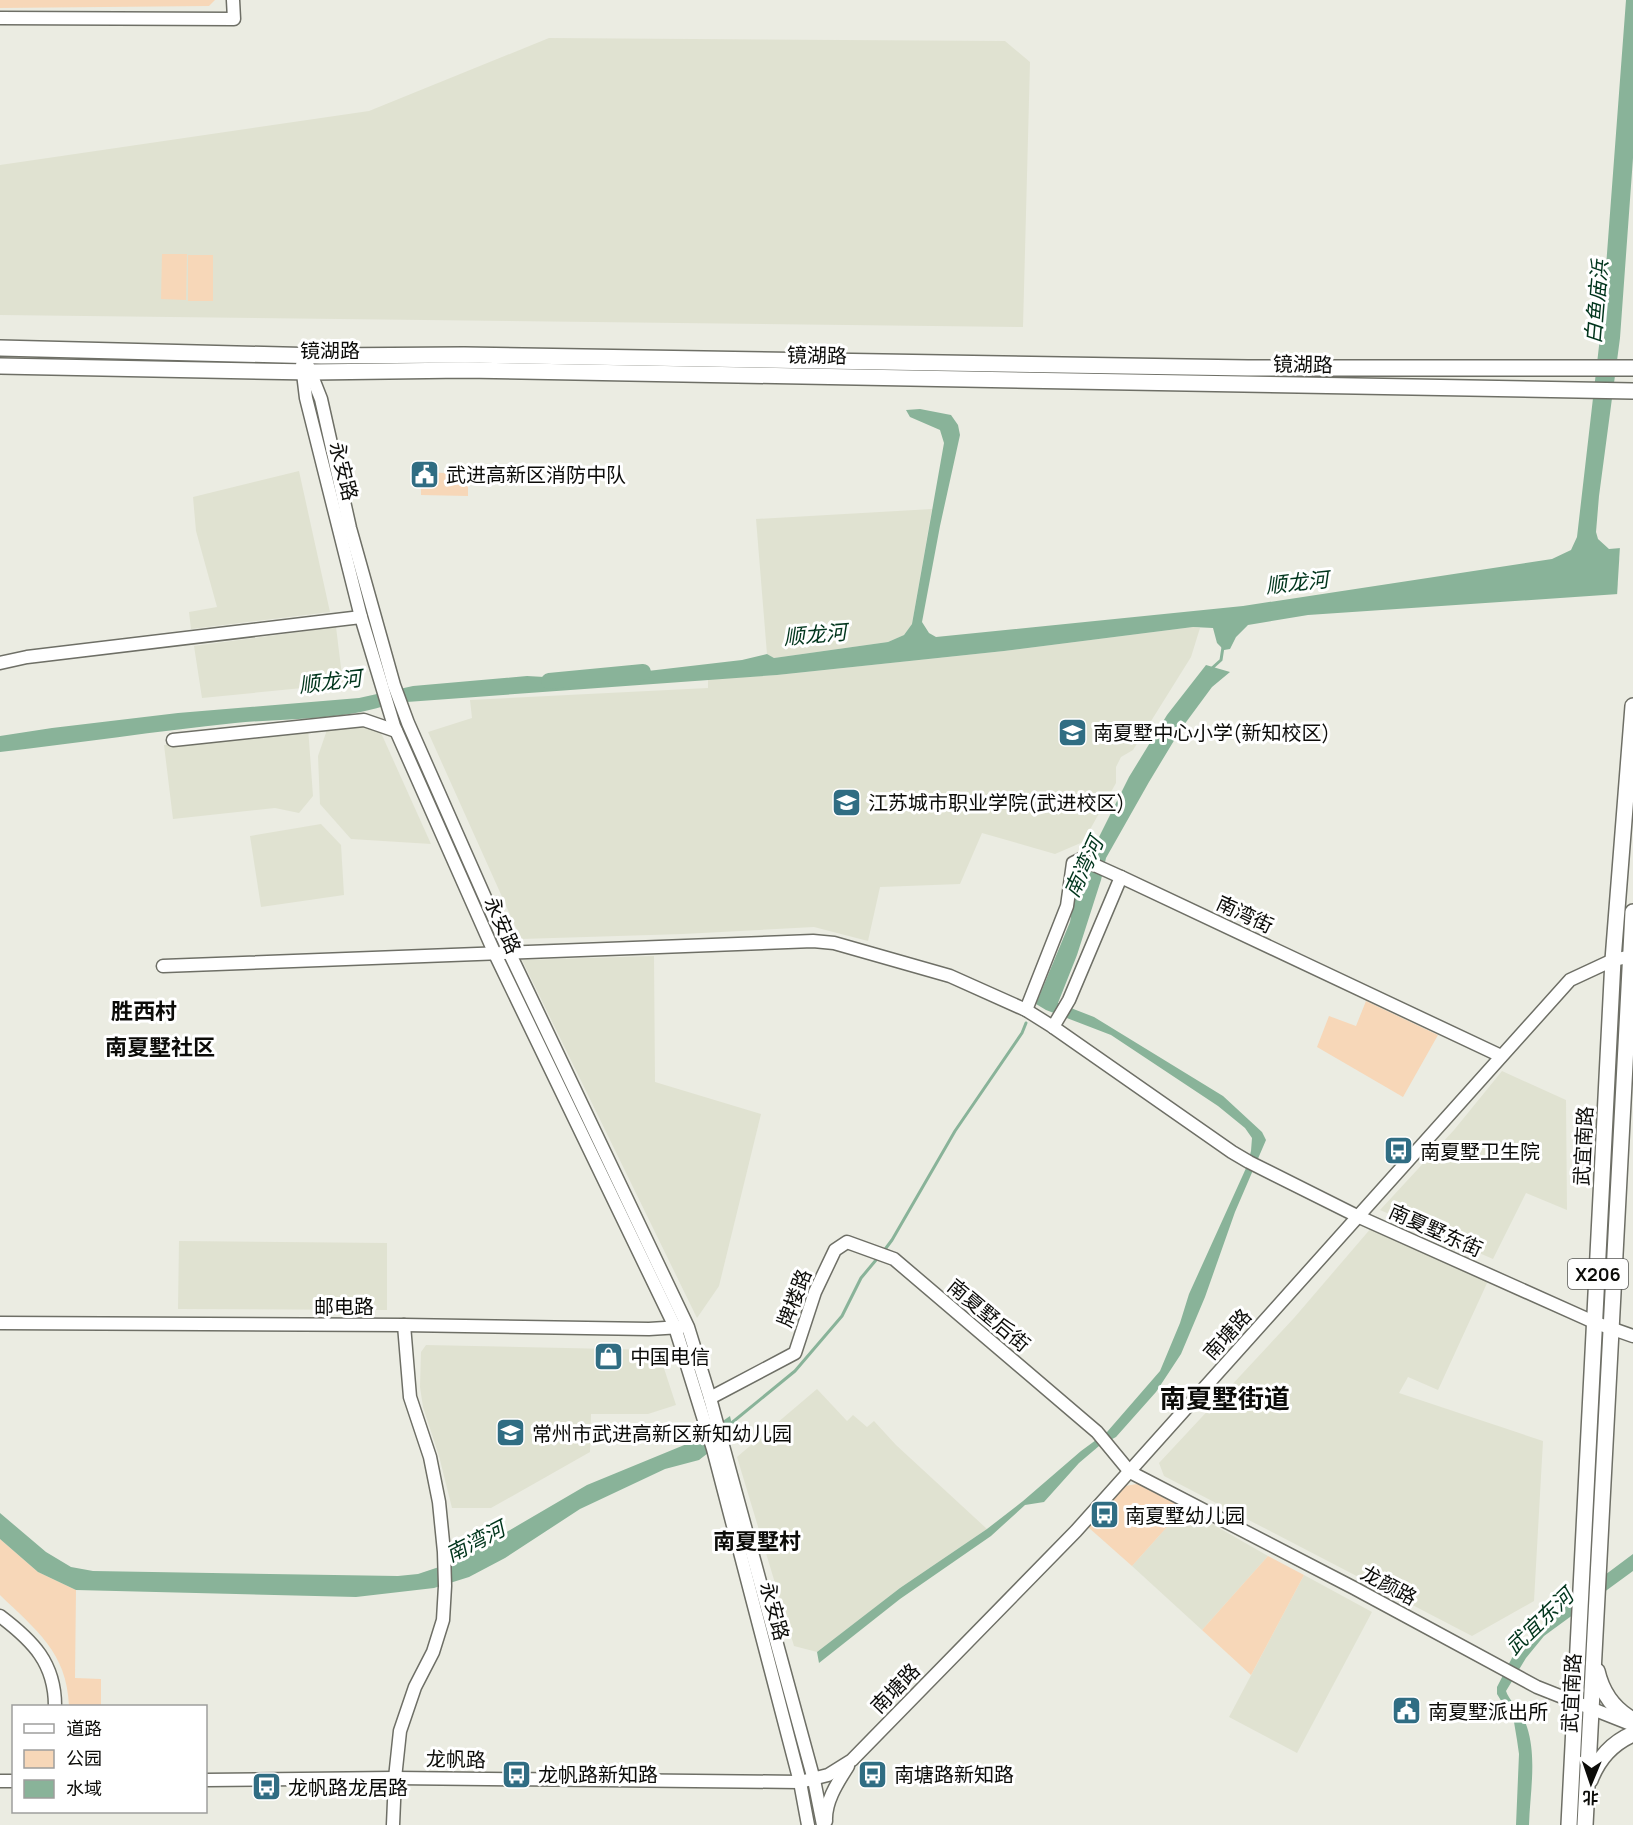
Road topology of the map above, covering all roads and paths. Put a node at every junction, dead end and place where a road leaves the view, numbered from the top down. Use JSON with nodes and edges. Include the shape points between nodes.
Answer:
{"nodes":[{"id":1,"x":233,"y":0,"type":"edge"},
{"id":2,"x":0,"y":18,"type":"edge"},
{"id":3,"x":0,"y":348,"type":"edge"},
{"id":4,"x":302,"y":355,"type":"junction"},
{"id":5,"x":0,"y":366,"type":"edge"},
{"id":6,"x":1628,"y":368,"type":"edge"},
{"id":7,"x":307,"y":372,"type":"junction"},
{"id":8,"x":1627,"y":391,"type":"edge"},
{"id":9,"x":361,"y":617,"type":"junction"},
{"id":10,"x":0,"y":663,"type":"edge"},
{"id":11,"x":1633,"y":706,"type":"edge"},
{"id":12,"x":395,"y":728,"type":"junction"},
{"id":13,"x":173,"y":740,"type":"dead end"},
{"id":14,"x":1121,"y":877,"type":"junction"},
{"id":15,"x":1633,"y":912,"type":"edge"},
{"id":16,"x":495,"y":954,"type":"junction"},
{"id":17,"x":510,"y":954,"type":"junction"},
{"id":18,"x":1632,"y":956,"type":"edge"},
{"id":19,"x":1613,"y":960,"type":"junction"},
{"id":20,"x":164,"y":966,"type":"dead end"},
{"id":21,"x":1026,"y":1010,"type":"junction"},
{"id":22,"x":1056,"y":1023,"type":"junction"},
{"id":23,"x":1501,"y":1056,"type":"junction"},
{"id":24,"x":1357,"y":1216,"type":"junction"},
{"id":25,"x":847,"y":1242,"type":"joint"},
{"id":26,"x":0,"y":1323,"type":"edge"},
{"id":27,"x":404,"y":1325,"type":"junction"},
{"id":28,"x":1603,"y":1326,"type":"junction"},
{"id":29,"x":682,"y":1327,"type":"junction"},
{"id":30,"x":1633,"y":1336,"type":"edge"},
{"id":31,"x":710,"y":1398,"type":"junction"},
{"id":32,"x":708,"y":1416,"type":"junction"},
{"id":33,"x":717,"y":1445,"type":"junction"},
{"id":34,"x":1130,"y":1472,"type":"junction"},
{"id":35,"x":0,"y":1616,"type":"edge"},
{"id":36,"x":1594,"y":1662,"type":"junction"},
{"id":37,"x":1576,"y":1704,"type":"junction"},
{"id":38,"x":55,"y":1705,"type":"edge"},
{"id":39,"x":1592,"y":1710,"type":"junction"},
{"id":40,"x":1633,"y":1720,"type":"edge"},
{"id":41,"x":1633,"y":1725,"type":"edge"},
{"id":42,"x":1633,"y":1734,"type":"edge"},
{"id":43,"x":852,"y":1760,"type":"junction"},
{"id":44,"x":394,"y":1778,"type":"junction"},
{"id":45,"x":207,"y":1780,"type":"edge"},
{"id":46,"x":814,"y":1780,"type":"junction"},
{"id":47,"x":800,"y":1782,"type":"junction"},
{"id":48,"x":1587,"y":1788,"type":"junction"},
{"id":49,"x":393,"y":1825,"type":"edge"},
{"id":50,"x":808,"y":1825,"type":"edge"},
{"id":51,"x":824,"y":1825,"type":"edge"},
{"id":52,"x":1569,"y":1825,"type":"edge"},
{"id":53,"x":1585,"y":1825,"type":"edge"}],
"edges":[{"from":1,"to":2,"type":"street","via":[[234,19]]},
{"from":3,"to":4,"type":"main road","name":"镜湖路"},
{"from":4,"to":6,"type":"main road","name":"镜湖路","via":[[1248,368]]},
{"from":4,"to":7,"type":"street","name":"永安路"},
{"from":5,"to":7,"type":"main road","name":"镜湖路"},
{"from":7,"to":8,"type":"main road","name":"镜湖路","via":[[477,370]]},
{"from":7,"to":9,"type":"street","name":"永安路","via":[[306,398]]},
{"from":7,"to":17,"type":"street","name":"永安路","via":[[321,399],[350,528],[394,685]]},
{"from":9,"to":10,"type":"street"},
{"from":9,"to":12,"type":"street","name":"永安路"},
{"from":11,"to":19,"type":"main road","name":"武宜南路","number":"X206"},
{"from":12,"to":13,"type":"street","via":[[364,720]]},
{"from":12,"to":16,"type":"street","name":"永安路"},
{"from":14,"to":21,"type":"street","name":"南湾街","via":[[1081,859],[1073,863],[1067,906]]},
{"from":14,"to":22,"type":"street"},
{"from":14,"to":23,"type":"street","name":"南湾街"},
{"from":15,"to":18,"type":"main road","name":"武宜南路","number":"X206"},
{"from":16,"to":17,"type":"street","name":"南夏墅东街"},
{"from":16,"to":20,"type":"street","name":"南夏墅东街"},
{"from":16,"to":29,"type":"street","name":"永安路"},
{"from":17,"to":21,"type":"street","name":"南夏墅东街","via":[[813,940],[950,976]]},
{"from":17,"to":29,"type":"street","name":"永安路"},
{"from":18,"to":19,"type":"street","name":"南塘路"},
{"from":18,"to":28,"type":"main road","name":"武宜南路","number":"X206"},
{"from":19,"to":23,"type":"street","name":"南塘路","via":[[1570,980]]},
{"from":19,"to":28,"type":"main road","name":"武宜南路","number":"X206"},
{"from":21,"to":22,"type":"street","name":"南夏墅东街"},
{"from":22,"to":24,"type":"street","name":"南夏墅东街","via":[[1232,1152]]},
{"from":23,"to":24,"type":"street","name":"南塘路"},
{"from":24,"to":28,"type":"street","name":"南夏墅东街"},
{"from":24,"to":34,"type":"street","name":"南塘路"},
{"from":25,"to":31,"type":"street","name":"牌楼路","via":[[835,1250],[815,1292],[795,1353]]},
{"from":25,"to":34,"type":"street","name":"南夏墅后街","via":[[894,1259],[1097,1432]]},
{"from":26,"to":27,"type":"street","name":"邮电路"},
{"from":27,"to":29,"type":"street","name":"邮电路"},
{"from":27,"to":44,"type":"street","via":[[410,1397],[430,1457],[439,1502],[445,1586],[443,1620],[404,1715]]},
{"from":28,"to":30,"type":"street","name":"南夏墅东街"},
{"from":28,"to":36,"type":"main road","name":"武宜南路","number":"X206"},
{"from":28,"to":37,"type":"main road","name":"武宜南路","number":"X206"},
{"from":29,"to":31,"type":"street","name":"永安路"},
{"from":29,"to":32,"type":"street","name":"永安路"},
{"from":31,"to":32,"type":"street","name":"永安路"},
{"from":32,"to":33,"type":"street","name":"永安路"},
{"from":33,"to":46,"type":"street","name":"永安路"},
{"from":33,"to":47,"type":"street","name":"永安路"},
{"from":34,"to":37,"type":"street","name":"龙颜路"},
{"from":34,"to":43,"type":"street","name":"南塘路"},
{"from":35,"to":38,"type":"street","via":[[37,1648],[49,1671]]},
{"from":36,"to":39,"type":"main road","name":"武宜南路","number":"X206"},
{"from":36,"to":40,"type":"main road","via":[[1601,1688],[1611,1704]]},
{"from":37,"to":39,"type":"street","name":"龙颜路"},
{"from":37,"to":52,"type":"main road","name":"武宜南路","number":"X206"},
{"from":39,"to":41,"type":"street","name":"龙颜路"},
{"from":39,"to":48,"type":"main road","name":"武宜南路","number":"X206"},
{"from":42,"to":48,"type":"main road","via":[[1618,1741],[1596,1765]]},
{"from":43,"to":46,"type":"street","name":"南塘路"},
{"from":43,"to":51,"type":"street","via":[[835,1786]]},
{"from":44,"to":45,"type":"street","name":"龙帆路"},
{"from":44,"to":47,"type":"street","name":"龙帆路"},
{"from":44,"to":49,"type":"street"},
{"from":46,"to":47,"type":"street","name":"龙帆路"},
{"from":46,"to":51,"type":"street","name":"永安路"},
{"from":47,"to":50,"type":"street","name":"永安路"},
{"from":48,"to":53,"type":"main road","name":"武宜南路","number":"X206"}]}
